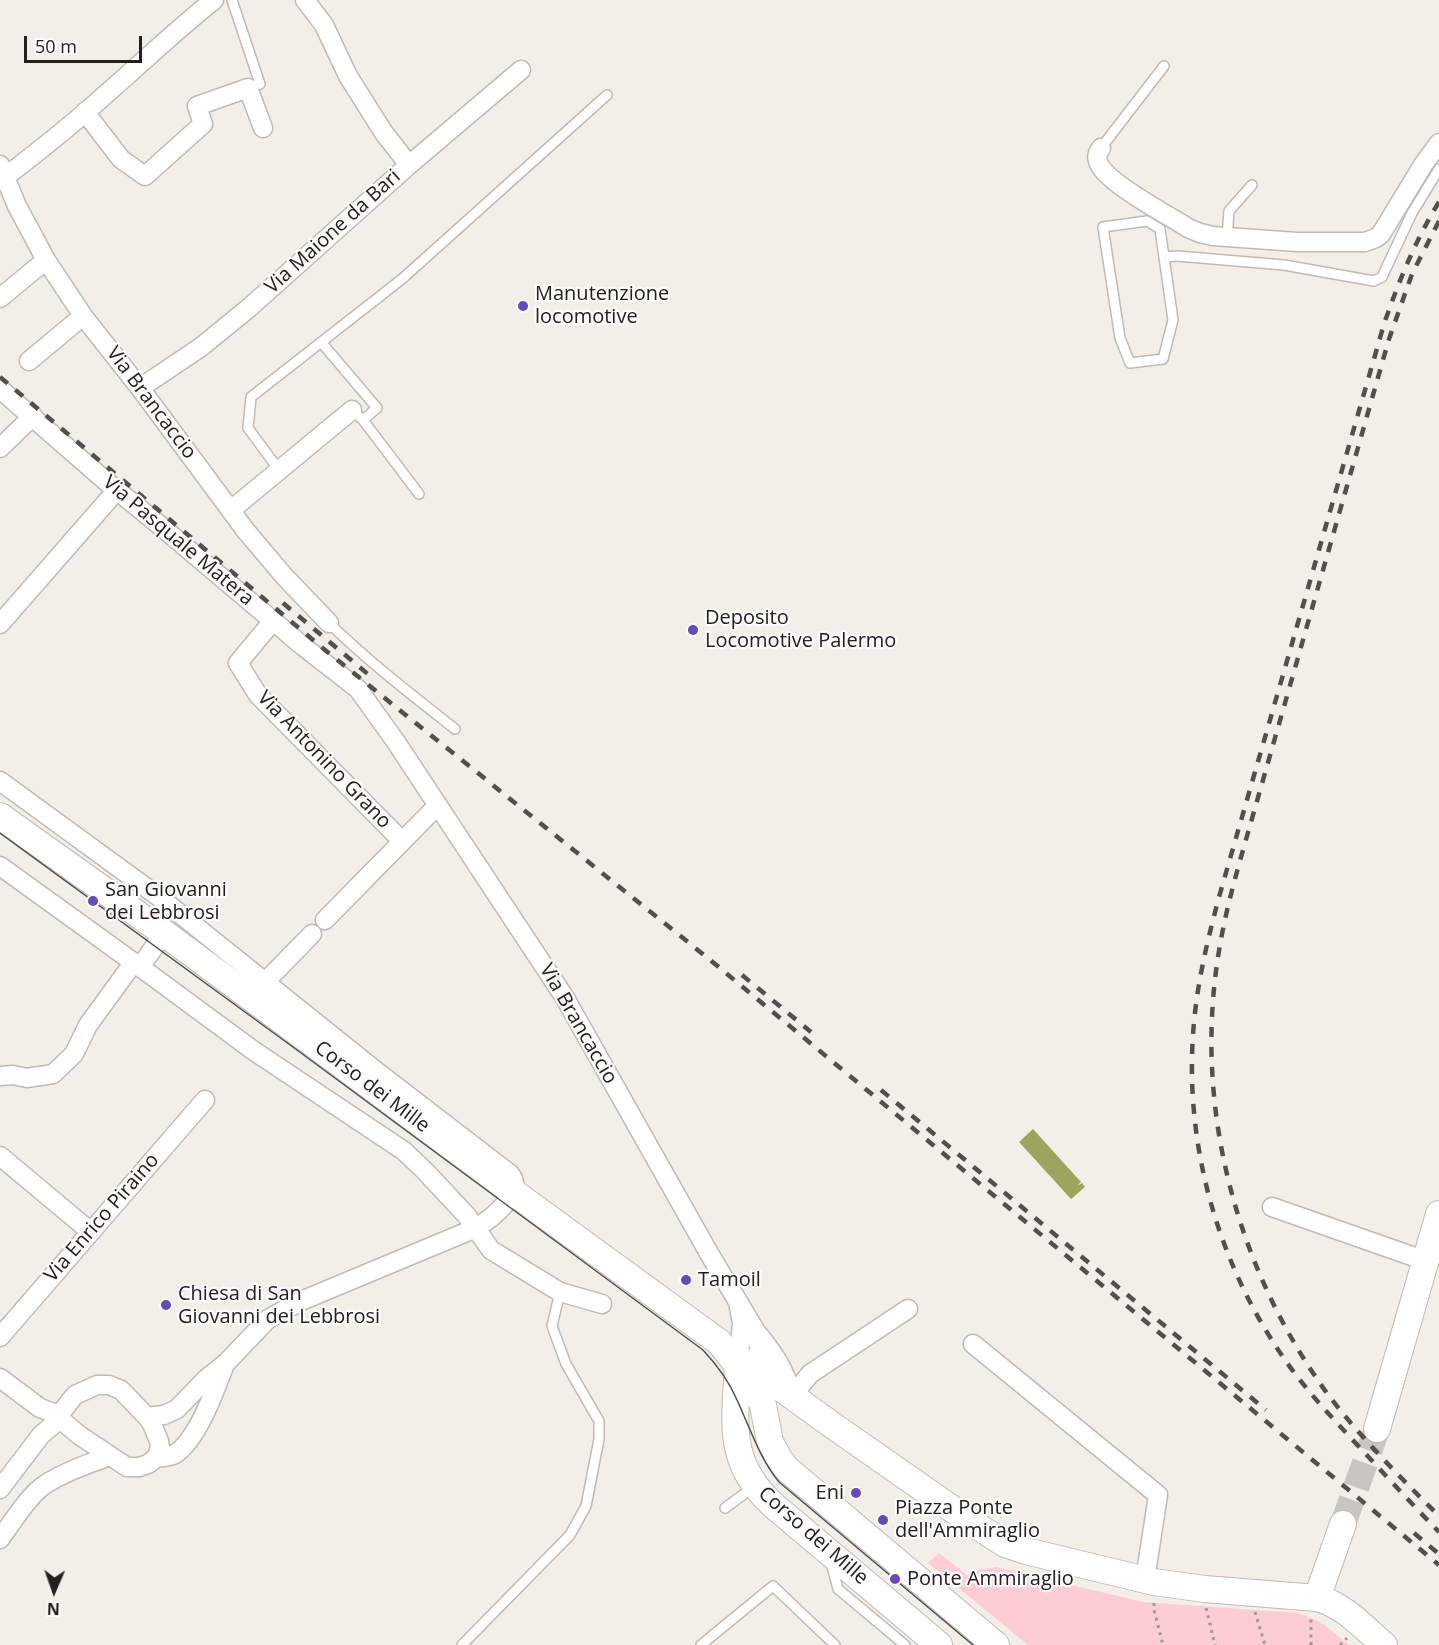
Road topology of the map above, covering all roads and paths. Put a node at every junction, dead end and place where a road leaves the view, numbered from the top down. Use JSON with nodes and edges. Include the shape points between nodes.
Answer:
{"nodes":[{"id":1,"x":214,"y":0,"type":"edge"},
{"id":2,"x":232,"y":0,"type":"edge"},
{"id":3,"x":305,"y":0,"type":"edge"},
{"id":4,"x":1164,"y":66,"type":"dead end"},
{"id":5,"x":521,"y":70,"type":"dead end"},
{"id":6,"x":248,"y":88,"type":"junction"},
{"id":7,"x":607,"y":95,"type":"dead end"},
{"id":8,"x":85,"y":112,"type":"junction"},
{"id":9,"x":263,"y":128,"type":"dead end"},
{"id":10,"x":1439,"y":143,"type":"edge"},
{"id":11,"x":1101,"y":148,"type":"joint"},
{"id":12,"x":409,"y":165,"type":"junction"},
{"id":13,"x":1439,"y":169,"type":"edge"},
{"id":14,"x":2,"y":171,"type":"edge"},
{"id":15,"x":1252,"y":185,"type":"dead end"},
{"id":16,"x":1227,"y":238,"type":"junction"},
{"id":17,"x":1164,"y":257,"type":"junction"},
{"id":18,"x":46,"y":260,"type":"junction"},
{"id":19,"x":0,"y":298,"type":"edge"},
{"id":20,"x":83,"y":316,"type":"junction"},
{"id":21,"x":321,"y":342,"type":"junction"},
{"id":22,"x":29,"y":361,"type":"dead end"},
{"id":23,"x":140,"y":387,"type":"junction"},
{"id":24,"x":0,"y":389,"type":"edge"},
{"id":25,"x":358,"y":415,"type":"junction"},
{"id":26,"x":33,"y":416,"type":"junction"},
{"id":27,"x":0,"y":448,"type":"edge"},
{"id":28,"x":279,"y":470,"type":"junction"},
{"id":29,"x":117,"y":490,"type":"junction"},
{"id":30,"x":419,"y":494,"type":"dead end"},
{"id":31,"x":231,"y":510,"type":"junction"},
{"id":32,"x":273,"y":621,"type":"junction"},
{"id":33,"x":330,"y":623,"type":"joint"},
{"id":34,"x":0,"y":624,"type":"edge"},
{"id":35,"x":358,"y":689,"type":"joint"},
{"id":36,"x":455,"y":729,"type":"dead end"},
{"id":37,"x":0,"y":781,"type":"edge"},
{"id":38,"x":438,"y":805,"type":"junction"},
{"id":39,"x":0,"y":816,"type":"edge"},
{"id":40,"x":402,"y":841,"type":"junction"},
{"id":41,"x":0,"y":866,"type":"edge"},
{"id":42,"x":325,"y":920,"type":"dead end"},
{"id":43,"x":164,"y":933,"type":"junction"},
{"id":44,"x":312,"y":934,"type":"dead end"},
{"id":45,"x":137,"y":964,"type":"junction"},
{"id":46,"x":265,"y":982,"type":"junction"},
{"id":47,"x":0,"y":1076,"type":"edge"},
{"id":48,"x":204,"y":1100,"type":"dead end"},
{"id":49,"x":0,"y":1156,"type":"edge"},
{"id":50,"x":513,"y":1192,"type":"junction"},
{"id":51,"x":1272,"y":1208,"type":"dead end"},
{"id":52,"x":1439,"y":1214,"type":"edge"},
{"id":53,"x":476,"y":1228,"type":"junction"},
{"id":54,"x":91,"y":1232,"type":"junction"},
{"id":55,"x":1426,"y":1261,"type":"junction"},
{"id":56,"x":560,"y":1292,"type":"junction"},
{"id":57,"x":738,"y":1303,"type":"junction"},
{"id":58,"x":602,"y":1304,"type":"dead end"},
{"id":59,"x":908,"y":1309,"type":"dead end"},
{"id":60,"x":755,"y":1330,"type":"junction"},
{"id":61,"x":0,"y":1337,"type":"edge"},
{"id":62,"x":973,"y":1344,"type":"dead end"},
{"id":63,"x":732,"y":1354,"type":"junction"},
{"id":64,"x":226,"y":1363,"type":"junction"},
{"id":65,"x":766,"y":1377,"type":"junction"},
{"id":66,"x":0,"y":1378,"type":"edge"},
{"id":67,"x":792,"y":1396,"type":"junction"},
{"id":68,"x":813,"y":1411,"type":"junction"},
{"id":69,"x":60,"y":1417,"type":"junction"},
{"id":70,"x":147,"y":1418,"type":"junction"},
{"id":71,"x":1377,"y":1430,"type":"tunnel mouth"},
{"id":72,"x":769,"y":1434,"type":"junction"},
{"id":73,"x":110,"y":1456,"type":"junction"},
{"id":74,"x":156,"y":1458,"type":"junction"},
{"id":75,"x":754,"y":1486,"type":"junction"},
{"id":76,"x":0,"y":1489,"type":"edge"},
{"id":77,"x":724,"y":1508,"type":"dead end"},
{"id":78,"x":1342,"y":1524,"type":"tunnel mouth"},
{"id":79,"x":0,"y":1539,"type":"edge"},
{"id":80,"x":828,"y":1551,"type":"junction"},
{"id":81,"x":1149,"y":1591,"type":"junction"},
{"id":82,"x":1250,"y":1593,"type":"junction"},
{"id":83,"x":1317,"y":1598,"type":"junction"},
{"id":84,"x":1206,"y":1606,"type":"dead end"},
{"id":85,"x":462,"y":1645,"type":"edge"},
{"id":86,"x":701,"y":1645,"type":"edge"},
{"id":87,"x":834,"y":1645,"type":"edge"},
{"id":88,"x":905,"y":1645,"type":"edge"},
{"id":89,"x":939,"y":1645,"type":"edge"},
{"id":90,"x":996,"y":1645,"type":"edge"},
{"id":91,"x":1163,"y":1645,"type":"edge"},
{"id":92,"x":1215,"y":1645,"type":"edge"},
{"id":93,"x":1264,"y":1645,"type":"edge"},
{"id":94,"x":1311,"y":1645,"type":"edge"},
{"id":95,"x":1384,"y":1645,"type":"edge"}],
"edges":[{"from":1,"to":8,"type":"street"},
{"from":2,"to":6,"type":"lane","via":[[261,84]]},
{"from":3,"to":12,"type":"street","via":[[324,25],[348,76]]},
{"from":4,"to":11,"type":"lane"},
{"from":5,"to":12,"type":"street","name":"Via Maione da Bari"},
{"from":6,"to":8,"type":"street","via":[[196,106],[203,124],[145,176],[121,159]]},
{"from":6,"to":9,"type":"street"},
{"from":7,"to":21,"type":"lane","via":[[402,279]]},
{"from":8,"to":14,"type":"street"},
{"from":10,"to":16,"type":"street","via":[[1377,238],[1365,242]]},
{"from":11,"to":16,"type":"street","via":[[1098,163],[1114,182],[1200,234]]},
{"from":12,"to":23,"type":"street","name":"Via Maione da Bari","via":[[250,307],[201,347]]},
{"from":13,"to":17,"type":"lane","via":[[1412,213],[1382,277],[1374,281],[1284,265]]},
{"from":14,"to":18,"type":"street","name":"Via Brancaccio"},
{"from":15,"to":16,"type":"lane","via":[[1229,212]]},
{"from":17,"to":17,"type":"lane","via":[[1173,320],[1163,359],[1130,363],[1119,338],[1103,227],[1147,221],[1160,229]]},
{"from":18,"to":19,"type":"street"},
{"from":18,"to":20,"type":"street","name":"Via Brancaccio"},
{"from":20,"to":22,"type":"street"},
{"from":20,"to":23,"type":"street","name":"Via Brancaccio"},
{"from":21,"to":25,"type":"lane","via":[[377,408]]},
{"from":21,"to":28,"type":"lane","via":[[251,397],[248,428]]},
{"from":23,"to":31,"type":"street","name":"Via Brancaccio"},
{"from":24,"to":26,"type":"street","name":"Via Pasquale Matera"},
{"from":25,"to":28,"type":"street"},
{"from":25,"to":30,"type":"lane"},
{"from":26,"to":27,"type":"street"},
{"from":26,"to":29,"type":"street","name":"Via Pasquale Matera"},
{"from":28,"to":31,"type":"street"},
{"from":29,"to":32,"type":"street","name":"Via Pasquale Matera"},
{"from":29,"to":34,"type":"street"},
{"from":31,"to":33,"type":"street","name":"Via Brancaccio","via":[[284,576]]},
{"from":32,"to":35,"type":"street","name":"Via Pasquale Matera"},
{"from":32,"to":40,"type":"street","name":"Via Antonino Grano","via":[[238,663],[258,695]]},
{"from":33,"to":36,"type":"lane","via":[[383,672]]},
{"from":35,"to":38,"type":"street","name":"Via Brancaccio"},
{"from":37,"to":46,"type":"street","via":[[159,897]]},
{"from":38,"to":40,"type":"street"},
{"from":38,"to":57,"type":"street","name":"Via Brancaccio","via":[[565,998]]},
{"from":39,"to":43,"type":"street","name":"Corso dei Mille"},
{"from":40,"to":42,"type":"street"},
{"from":41,"to":45,"type":"street"},
{"from":43,"to":45,"type":"street"},
{"from":43,"to":50,"type":"street","name":"Corso dei Mille"},
{"from":44,"to":46,"type":"street"},
{"from":45,"to":47,"type":"street","via":[[88,1025],[74,1054],[53,1074],[27,1078]]},
{"from":45,"to":53,"type":"street","via":[[254,1051],[404,1151]]},
{"from":46,"to":50,"type":"street","via":[[510,1174],[515,1185]]},
{"from":48,"to":54,"type":"street","name":"Via Enrico Piraino"},
{"from":49,"to":54,"type":"street"},
{"from":50,"to":53,"type":"street","via":[[500,1210]]},
{"from":50,"to":63,"type":"street","name":"Corso dei Mille"},
{"from":51,"to":55,"type":"street"},
{"from":52,"to":55,"type":"street"},
{"from":53,"to":56,"type":"street","via":[[491,1250]]},
{"from":53,"to":64,"type":"street","via":[[301,1301],[268,1319]]},
{"from":54,"to":61,"type":"street","name":"Via Enrico Piraino"},
{"from":55,"to":71,"type":"street"},
{"from":56,"to":58,"type":"street"},
{"from":56,"to":85,"type":"lane","via":[[552,1326],[566,1364],[599,1421],[586,1506],[570,1535]]},
{"from":57,"to":60,"type":"street","name":"Via Brancaccio"},
{"from":57,"to":63,"type":"street","via":[[742,1323]]},
{"from":59,"to":67,"type":"street","via":[[810,1374]]},
{"from":60,"to":65,"type":"street","name":"Via Brancaccio"},
{"from":60,"to":67,"type":"street","via":[[779,1361]]},
{"from":62,"to":81,"type":"street","via":[[1158,1495]]},
{"from":63,"to":65,"type":"street"},
{"from":63,"to":72,"type":"street","name":"Corso dei Mille","via":[[760,1396]]},
{"from":63,"to":75,"type":"street","name":"Corso dei Mille","via":[[736,1442]]},
{"from":64,"to":70,"type":"street","via":[[177,1408]]},
{"from":64,"to":74,"type":"street","via":[[190,1437],[173,1455]]},
{"from":65,"to":67,"type":"street"},
{"from":66,"to":69,"type":"street","via":[[40,1408]]},
{"from":67,"to":68,"type":"street"},
{"from":68,"to":72,"type":"street","via":[[783,1417]]},
{"from":68,"to":81,"type":"street","via":[[1005,1544]]},
{"from":69,"to":70,"type":"street","via":[[75,1395],[98,1385],[109,1385],[121,1390]]},
{"from":69,"to":73,"type":"street"},
{"from":69,"to":76,"type":"street","via":[[41,1435]]},
{"from":70,"to":74,"type":"street","via":[[159,1441]]},
{"from":72,"to":90,"type":"street","name":"Corso dei Mille","via":[[780,1460],[793,1476]]},
{"from":73,"to":74,"type":"street","via":[[127,1467],[139,1467]]},
{"from":73,"to":79,"type":"street","via":[[38,1490]]},
{"from":75,"to":77,"type":"lane"},
{"from":75,"to":80,"type":"street","name":"Corso dei Mille"},
{"from":78,"to":83,"type":"street"},
{"from":80,"to":88,"type":"lane","via":[[838,1589]]},
{"from":80,"to":89,"type":"street","name":"Corso dei Mille"},
{"from":81,"to":82,"type":"street","via":[[1205,1589]]},
{"from":81,"to":91,"type":"path"},
{"from":82,"to":83,"type":"street"},
{"from":82,"to":93,"type":"path"},
{"from":83,"to":94,"type":"path","via":[[1311,1613]]},
{"from":83,"to":95,"type":"street","via":[[1338,1605]]},
{"from":84,"to":92,"type":"path"},
{"from":86,"to":87,"type":"lane","via":[[773,1586]]}]}
